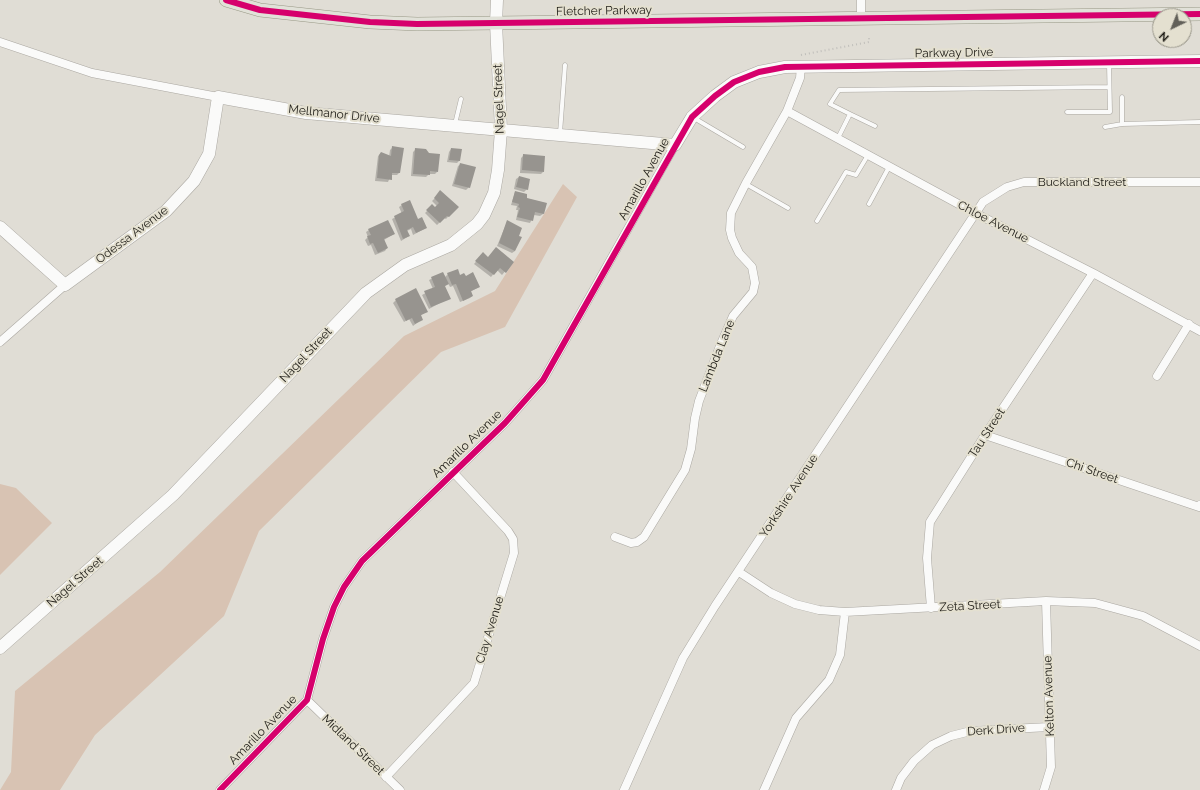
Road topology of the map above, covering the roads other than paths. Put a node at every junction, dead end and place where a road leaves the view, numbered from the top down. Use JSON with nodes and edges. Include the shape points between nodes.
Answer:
{"nodes":[{"id":1,"x":226,"y":0,"type":"edge"},
{"id":2,"x":497,"y":0,"type":"edge"},
{"id":3,"x":861,"y":0,"type":"edge"},
{"id":4,"x":1200,"y":14,"type":"edge"},
{"id":5,"x":861,"y":19,"type":"junction"},
{"id":6,"x":496,"y":23,"type":"junction"},
{"id":7,"x":0,"y":42,"type":"edge"},
{"id":8,"x":798,"y":61,"type":"junction"},
{"id":9,"x":1200,"y":61,"type":"edge"},
{"id":10,"x":1109,"y":62,"type":"junction"},
{"id":11,"x":565,"y":65,"type":"dead end"},
{"id":12,"x":1109,"y":87,"type":"junction"},
{"id":13,"x":715,"y":96,"type":"joint"},
{"id":14,"x":218,"y":97,"type":"junction"},
{"id":15,"x":1122,"y":97,"type":"dead end"},
{"id":16,"x":461,"y":98,"type":"dead end"},
{"id":17,"x":787,"y":111,"type":"junction"},
{"id":18,"x":1067,"y":112,"type":"dead end"},
{"id":19,"x":850,"y":114,"type":"junction"},
{"id":20,"x":692,"y":117,"type":"junction"},
{"id":21,"x":1200,"y":122,"type":"edge"},
{"id":22,"x":1122,"y":124,"type":"junction"},
{"id":23,"x":455,"y":126,"type":"junction"},
{"id":24,"x":875,"y":126,"type":"dead end"},
{"id":25,"x":1105,"y":127,"type":"dead end"},
{"id":26,"x":501,"y":130,"type":"junction"},
{"id":27,"x":560,"y":135,"type":"junction"},
{"id":28,"x":838,"y":138,"type":"junction"},
{"id":29,"x":675,"y":145,"type":"junction"},
{"id":30,"x":743,"y":147,"type":"dead end"},
{"id":31,"x":868,"y":155,"type":"junction"},
{"id":32,"x":890,"y":166,"type":"junction"},
{"id":33,"x":1200,"y":182,"type":"edge"},
{"id":34,"x":746,"y":183,"type":"junction"},
{"id":35,"x":869,"y":204,"type":"dead end"},
{"id":36,"x":788,"y":208,"type":"dead end"},
{"id":37,"x":975,"y":213,"type":"junction"},
{"id":38,"x":817,"y":221,"type":"dead end"},
{"id":39,"x":0,"y":227,"type":"edge"},
{"id":40,"x":1093,"y":273,"type":"junction"},
{"id":41,"x":65,"y":285,"type":"junction"},
{"id":42,"x":1189,"y":324,"type":"junction"},
{"id":43,"x":1200,"y":331,"type":"edge"},
{"id":44,"x":0,"y":342,"type":"edge"},
{"id":45,"x":1157,"y":376,"type":"dead end"},
{"id":46,"x":985,"y":435,"type":"junction"},
{"id":47,"x":453,"y":472,"type":"junction"},
{"id":48,"x":1199,"y":506,"type":"edge"},
{"id":49,"x":615,"y":538,"type":"dead end"},
{"id":50,"x":739,"y":572,"type":"junction"},
{"id":51,"x":1046,"y":601,"type":"junction"},
{"id":52,"x":931,"y":608,"type":"junction"},
{"id":53,"x":845,"y":612,"type":"junction"},
{"id":54,"x":1200,"y":646,"type":"edge"},
{"id":55,"x":0,"y":648,"type":"edge"},
{"id":56,"x":306,"y":700,"type":"junction"},
{"id":57,"x":1049,"y":728,"type":"junction"},
{"id":58,"x":386,"y":777,"type":"junction"},
{"id":59,"x":220,"y":790,"type":"edge"},
{"id":60,"x":400,"y":790,"type":"edge"},
{"id":61,"x":624,"y":790,"type":"edge"},
{"id":62,"x":764,"y":790,"type":"edge"},
{"id":63,"x":896,"y":790,"type":"edge"},
{"id":64,"x":1044,"y":790,"type":"edge"}],
"edges":[{"from":1,"to":6,"type":"main road","name":"Fletcher Parkway","via":[[260,10],[370,22]]},
{"from":2,"to":6,"type":"street","name":"Nagel Street"},
{"from":3,"to":5,"type":"street"},
{"from":4,"to":5,"type":"main road","name":"Fletcher Parkway"},
{"from":5,"to":6,"type":"main road","name":"Fletcher Parkway"},
{"from":6,"to":26,"type":"street","name":"Nagel Street"},
{"from":7,"to":14,"type":"street","name":"Mellmanor Drive","via":[[92,73]]},
{"from":8,"to":10,"type":"street","name":"Parkway Drive"},
{"from":8,"to":13,"type":"street","name":"Parkway Drive","via":[[734,82]]},
{"from":8,"to":17,"type":"street","name":"Lambda Lane","via":[[800,78]]},
{"from":9,"to":10,"type":"street","name":"Parkway Drive"},
{"from":10,"to":12,"type":"lane"},
{"from":11,"to":27,"type":"lane"},
{"from":12,"to":18,"type":"lane","via":[[1110,112]]},
{"from":12,"to":19,"type":"lane","via":[[839,90],[830,104]]},
{"from":13,"to":20,"type":"street","name":"Amarillo Avenue"},
{"from":14,"to":23,"type":"street","name":"Mellmanor Drive","via":[[306,113]]},
{"from":14,"to":41,"type":"street","name":"Odessa Avenue","via":[[209,154],[194,181],[166,211]]},
{"from":15,"to":22,"type":"lane"},
{"from":16,"to":23,"type":"lane"},
{"from":17,"to":28,"type":"street","name":"Chloe Avenue"},
{"from":17,"to":34,"type":"street","name":"Lambda Lane"},
{"from":19,"to":24,"type":"lane"},
{"from":19,"to":28,"type":"lane"},
{"from":20,"to":29,"type":"street","name":"Amarillo Avenue"},
{"from":20,"to":30,"type":"lane"},
{"from":21,"to":22,"type":"lane"},
{"from":22,"to":25,"type":"lane"},
{"from":23,"to":26,"type":"street","name":"Mellmanor Drive"},
{"from":26,"to":27,"type":"street","name":"Mellmanor Drive"},
{"from":26,"to":55,"type":"street","name":"Nagel Street","via":[[494,193],[484,215],[469,232],[451,245],[405,265],[366,293],[173,495]]},
{"from":27,"to":29,"type":"street","name":"Mellmanor Drive"},
{"from":28,"to":31,"type":"street","name":"Chloe Avenue"},
{"from":29,"to":47,"type":"street","name":"Amarillo Avenue","via":[[543,380],[505,423]]},
{"from":31,"to":32,"type":"street","name":"Chloe Avenue"},
{"from":31,"to":38,"type":"lane","via":[[856,175],[846,172]]},
{"from":32,"to":35,"type":"lane"},
{"from":32,"to":37,"type":"street","name":"Chloe Avenue"},
{"from":33,"to":37,"type":"street","name":"Buckland Street","via":[[1024,182],[1007,186],[983,202]]},
{"from":34,"to":36,"type":"lane"},
{"from":34,"to":49,"type":"street","name":"Lambda Lane","via":[[731,213],[730,230],[739,253],[754,272],[754,288],[733,316],[699,401],[685,470],[644,537],[631,543]]},
{"from":37,"to":40,"type":"street","name":"Chloe Avenue"},
{"from":37,"to":50,"type":"street","name":"Yorkshire Avenue"},
{"from":39,"to":41,"type":"street"},
{"from":40,"to":42,"type":"street","name":"Chloe Avenue"},
{"from":40,"to":46,"type":"street","name":"Tau Street"},
{"from":41,"to":44,"type":"street","name":"Odessa Avenue"},
{"from":42,"to":43,"type":"street","name":"Chloe Avenue"},
{"from":42,"to":45,"type":"street"},
{"from":46,"to":48,"type":"street","name":"Chi Street"},
{"from":46,"to":52,"type":"street","name":"Tau Street","via":[[930,522],[927,558]]},
{"from":47,"to":56,"type":"street","name":"Amarillo Avenue","via":[[373,549],[353,573],[329,619]]},
{"from":47,"to":58,"type":"street","name":"Clay Avenue","via":[[508,531],[513,539],[514,553],[474,683]]},
{"from":50,"to":53,"type":"street","name":"Zeta Street","via":[[771,593],[795,604],[819,610]]},
{"from":50,"to":61,"type":"street","name":"Yorkshire Avenue","via":[[683,658]]},
{"from":51,"to":52,"type":"street","name":"Zeta Street"},
{"from":51,"to":54,"type":"street","name":"Zeta Street","via":[[1095,603],[1142,616]]},
{"from":51,"to":57,"type":"street","name":"Kelton Avenue"},
{"from":52,"to":53,"type":"street","name":"Zeta Street"},
{"from":53,"to":62,"type":"street","via":[[840,655],[829,680],[796,718]]},
{"from":56,"to":58,"type":"street","name":"Midland Street"},
{"from":56,"to":59,"type":"street","name":"Amarillo Avenue"},
{"from":57,"to":63,"type":"street","name":"Derk Drive","via":[[971,731],[951,736],[932,745],[914,761]]},
{"from":57,"to":64,"type":"street","name":"Kelton Avenue","via":[[1051,767]]},
{"from":58,"to":60,"type":"street","name":"Midland Street"}]}
